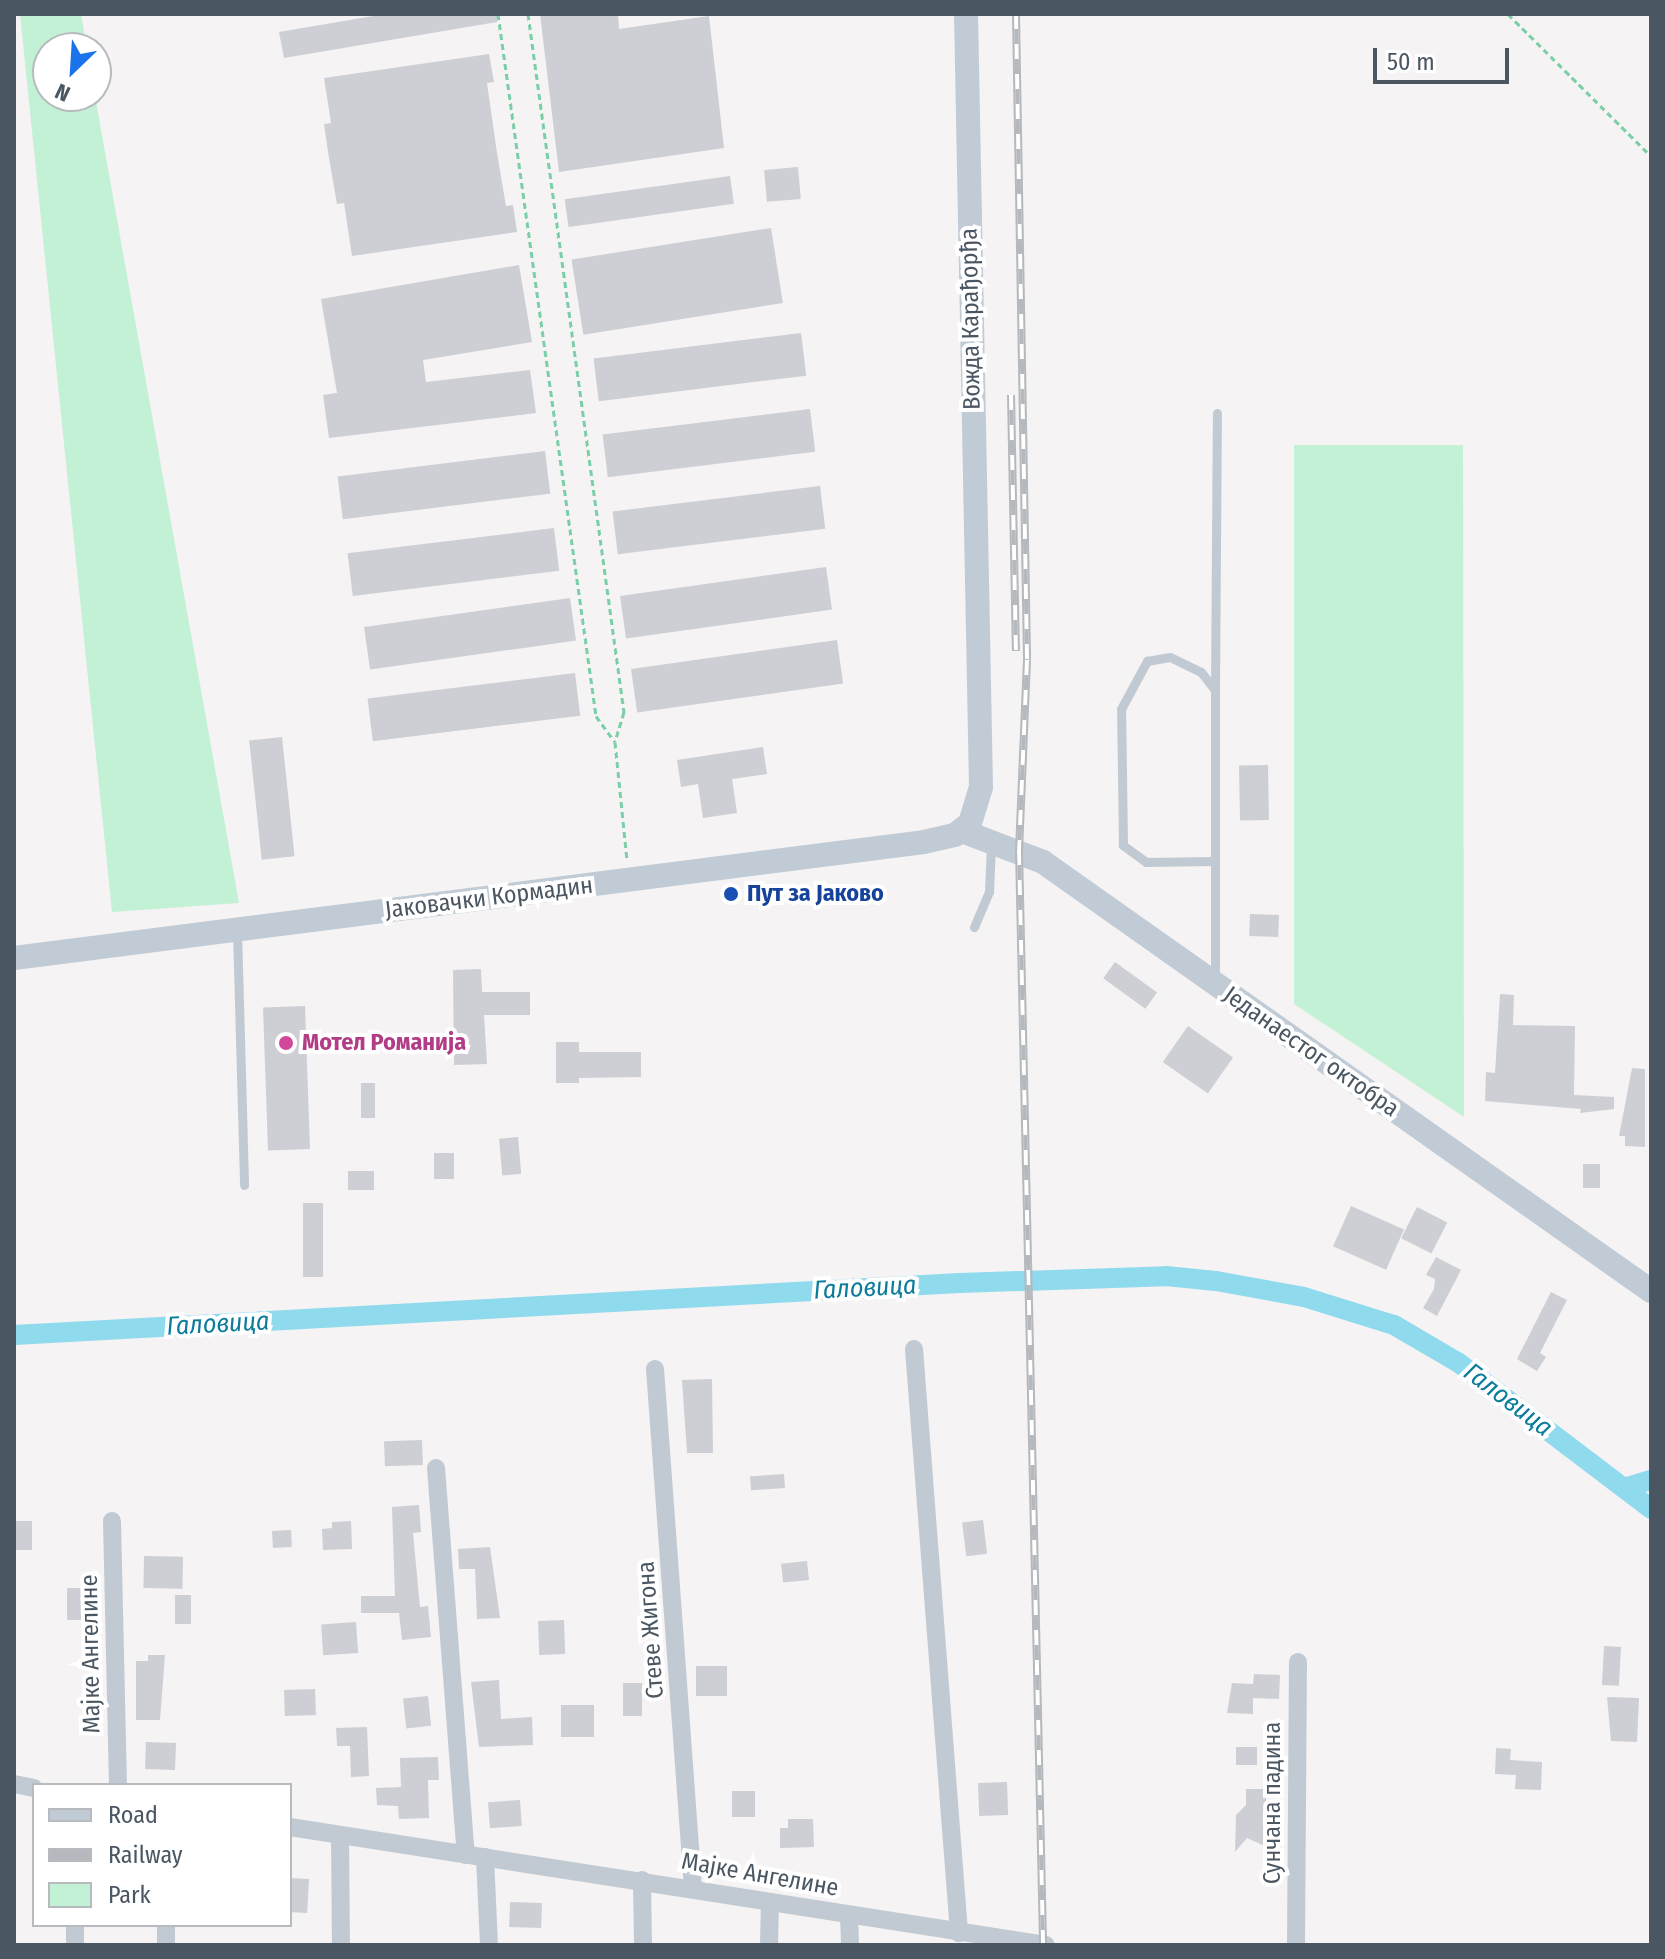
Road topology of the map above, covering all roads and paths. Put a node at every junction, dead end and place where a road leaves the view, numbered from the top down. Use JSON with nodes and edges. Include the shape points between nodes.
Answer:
{"nodes":[{"id":1,"x":498,"y":14,"type":"edge"},
{"id":2,"x":528,"y":14,"type":"edge"},
{"id":3,"x":966,"y":14,"type":"edge"},
{"id":4,"x":1508,"y":14,"type":"edge"},
{"id":5,"x":1651,"y":156,"type":"edge"},
{"id":6,"x":1217,"y":413,"type":"dead end"},
{"id":7,"x":1215,"y":690,"type":"junction"},
{"id":8,"x":615,"y":742,"type":"junction"},
{"id":9,"x":962,"y":831,"type":"junction"},
{"id":10,"x":991,"y":841,"type":"junction"},
{"id":11,"x":1215,"y":861,"type":"junction"},
{"id":12,"x":629,"y":880,"type":"junction"},
{"id":13,"x":974,"y":927,"type":"dead end"},
{"id":14,"x":237,"y":931,"type":"junction"},
{"id":15,"x":14,"y":958,"type":"edge"},
{"id":16,"x":1215,"y":984,"type":"junction"},
{"id":17,"x":244,"y":1185,"type":"dead end"},
{"id":18,"x":1651,"y":1291,"type":"edge"},
{"id":19,"x":914,"y":1349,"type":"dead end"},
{"id":20,"x":655,"y":1369,"type":"dead end"},
{"id":21,"x":436,"y":1468,"type":"dead end"},
{"id":22,"x":112,"y":1521,"type":"dead end"},
{"id":23,"x":1298,"y":1662,"type":"dead end"},
{"id":24,"x":118,"y":1783,"type":"edge"},
{"id":25,"x":292,"y":1827,"type":"edge"},
{"id":26,"x":340,"y":1836,"type":"junction"},
{"id":27,"x":466,"y":1855,"type":"junction"},
{"id":28,"x":485,"y":1857,"type":"junction"},
{"id":29,"x":642,"y":1880,"type":"junction"},
{"id":30,"x":693,"y":1888,"type":"junction"},
{"id":31,"x":770,"y":1902,"type":"junction"},
{"id":32,"x":849,"y":1915,"type":"junction"},
{"id":33,"x":959,"y":1933,"type":"junction"},
{"id":34,"x":1010,"y":1942,"type":"edge"},
{"id":35,"x":341,"y":1945,"type":"edge"},
{"id":36,"x":489,"y":1945,"type":"edge"},
{"id":37,"x":643,"y":1945,"type":"edge"},
{"id":38,"x":769,"y":1945,"type":"edge"},
{"id":39,"x":850,"y":1945,"type":"edge"},
{"id":40,"x":1046,"y":1945,"type":"edge"},
{"id":41,"x":1296,"y":1945,"type":"edge"}],
"edges":[{"from":1,"to":8,"type":"path","via":[[596,716]]},
{"from":2,"to":8,"type":"path","via":[[624,712]]},
{"from":3,"to":9,"type":"main road","name":"Вожда Карађорђа","via":[[981,787],[977,810]]},
{"from":4,"to":5,"type":"path"},
{"from":6,"to":7,"type":"lane"},
{"from":7,"to":11,"type":"lane"},
{"from":7,"to":11,"type":"lane","via":[[1201,672],[1170,657],[1147,661],[1121,709],[1123,845],[1146,862]]},
{"from":8,"to":12,"type":"path"},
{"from":9,"to":10,"type":"main road","name":"Једанаестог октобра"},
{"from":9,"to":12,"type":"main road","name":"Јаковачки Кормадин","via":[[945,839]]},
{"from":10,"to":13,"type":"lane","via":[[989,892]]},
{"from":10,"to":16,"type":"main road","name":"Једанаестог октобра","via":[[1043,862]]},
{"from":11,"to":16,"type":"lane"},
{"from":12,"to":14,"type":"main road","name":"Јаковачки Кормадин"},
{"from":14,"to":15,"type":"main road","name":"Јаковачки Кормадин"},
{"from":14,"to":17,"type":"lane"},
{"from":16,"to":18,"type":"main road","name":"Једанаестог октобра"},
{"from":19,"to":33,"type":"street"},
{"from":20,"to":30,"type":"street","name":"Стеве Жигона"},
{"from":21,"to":27,"type":"street"},
{"from":22,"to":24,"type":"street","name":"Мајке Ангелине"},
{"from":23,"to":41,"type":"street","name":"Сунчана падина"},
{"from":25,"to":26,"type":"street","name":"Мајке Ангелине"},
{"from":26,"to":27,"type":"street","name":"Мајке Ангелине"},
{"from":26,"to":35,"type":"street"},
{"from":27,"to":28,"type":"street","name":"Мајке Ангелине"},
{"from":28,"to":29,"type":"street","name":"Мајке Ангелине"},
{"from":28,"to":36,"type":"street"},
{"from":29,"to":30,"type":"street","name":"Мајке Ангелине"},
{"from":29,"to":37,"type":"street"},
{"from":30,"to":31,"type":"street","name":"Мајке Ангелине"},
{"from":31,"to":32,"type":"street","name":"Мајке Ангелине"},
{"from":31,"to":38,"type":"street"},
{"from":32,"to":33,"type":"street","name":"Мајке Ангелине"},
{"from":32,"to":39,"type":"street"},
{"from":33,"to":34,"type":"street","name":"Мајке Ангелине"},
{"from":34,"to":40,"type":"street","name":"Мајке Ангелине"}]}
